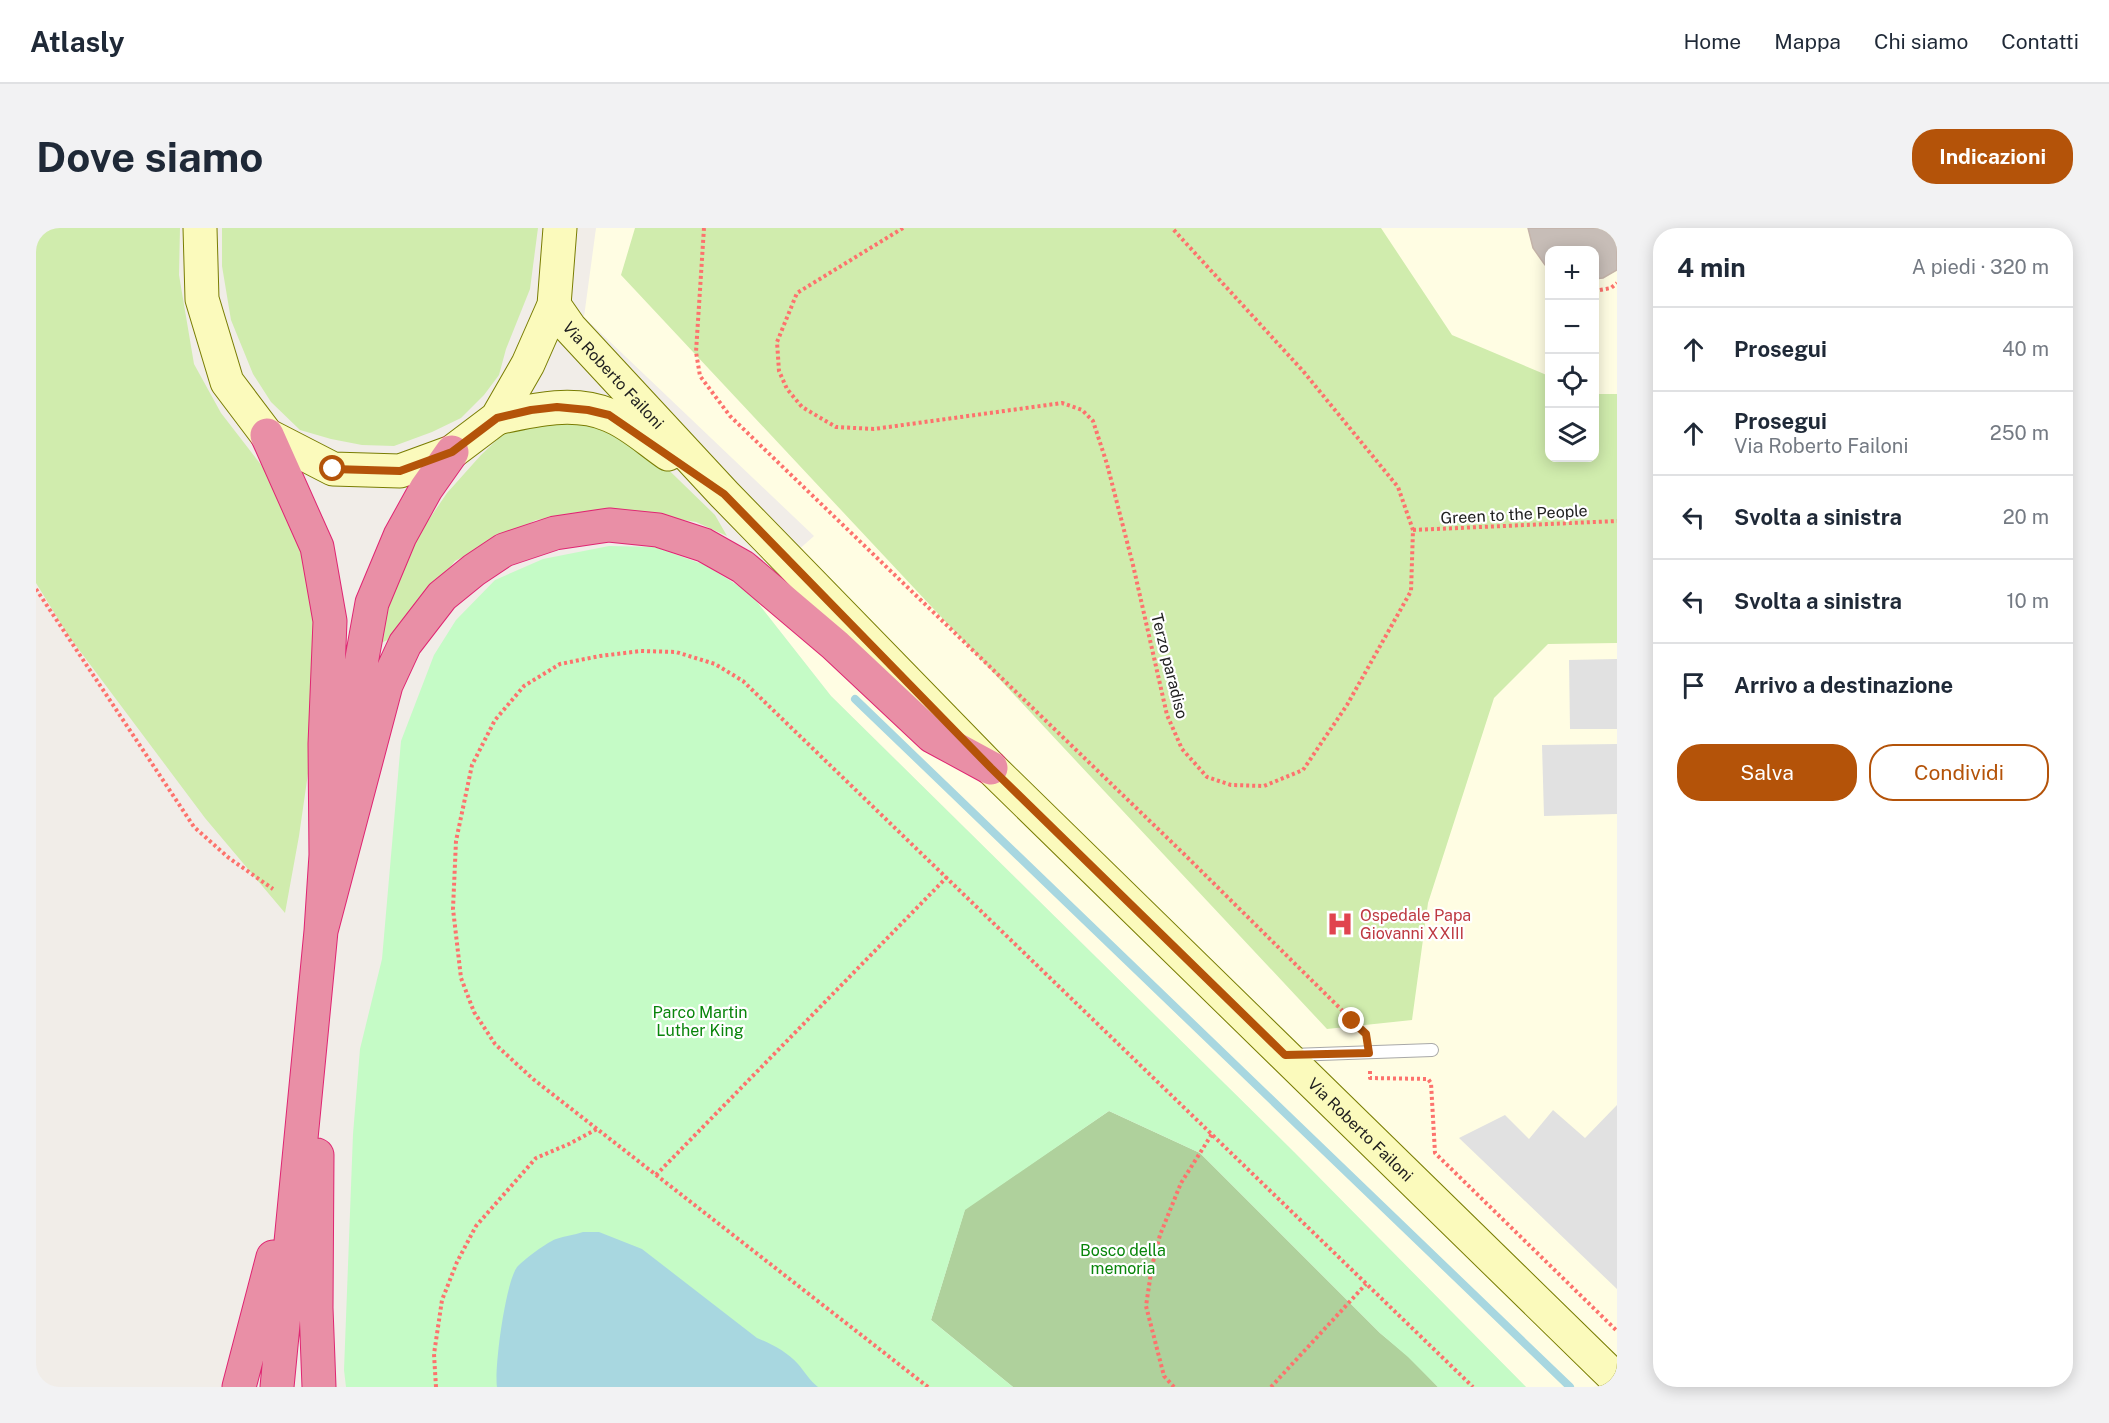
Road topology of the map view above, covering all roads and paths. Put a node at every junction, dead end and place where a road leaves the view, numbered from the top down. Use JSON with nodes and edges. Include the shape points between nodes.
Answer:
{"nodes":[{"id":1,"x":200,"y":228,"type":"edge"},
{"id":2,"x":560,"y":228,"type":"edge"},
{"id":3,"x":704,"y":228,"type":"edge"},
{"id":4,"x":903,"y":228,"type":"edge"},
{"id":5,"x":1172,"y":228,"type":"edge"},
{"id":6,"x":1617,"y":283,"type":"edge"},
{"id":7,"x":1599,"y":290,"type":"edge"},
{"id":8,"x":554,"y":305,"type":"junction"},
{"id":9,"x":497,"y":418,"type":"junction"},
{"id":10,"x":267,"y":435,"type":"junction"},
{"id":11,"x":452,"y":452,"type":"junction"},
{"id":12,"x":724,"y":494,"type":"junction"},
{"id":13,"x":1617,"y":521,"type":"edge"},
{"id":14,"x":1413,"y":530,"type":"junction"},
{"id":15,"x":36,"y":589,"type":"edge"},
{"id":16,"x":991,"y":768,"type":"junction"},
{"id":17,"x":326,"y":855,"type":"junction"},
{"id":18,"x":946,"y":877,"type":"junction"},
{"id":19,"x":273,"y":889,"type":"dead end"},
{"id":20,"x":320,"y":942,"type":"junction"},
{"id":21,"x":1432,"y":1050,"type":"dead end"},
{"id":22,"x":1369,"y":1053,"type":"junction"},
{"id":23,"x":1285,"y":1055,"type":"junction"},
{"id":24,"x":597,"y":1129,"type":"junction"},
{"id":25,"x":1212,"y":1134,"type":"junction"},
{"id":26,"x":297,"y":1162,"type":"junction"},
{"id":27,"x":656,"y":1175,"type":"junction"},
{"id":28,"x":1366,"y":1284,"type":"junction"},
{"id":29,"x":1617,"y":1331,"type":"edge"},
{"id":30,"x":1617,"y":1380,"type":"edge"},
{"id":31,"x":239,"y":1387,"type":"edge"},
{"id":32,"x":277,"y":1387,"type":"edge"},
{"id":33,"x":319,"y":1387,"type":"edge"},
{"id":34,"x":436,"y":1387,"type":"edge"},
{"id":35,"x":928,"y":1387,"type":"edge"},
{"id":36,"x":1174,"y":1387,"type":"edge"},
{"id":37,"x":1271,"y":1387,"type":"edge"},
{"id":38,"x":1473,"y":1387,"type":"edge"}],
"edges":[{"from":1,"to":10,"type":"street","via":[[202,299],[227,382]]},
{"from":2,"to":8,"type":"street"},
{"from":3,"to":22,"type":"path","via":[[696,352],[700,376],[730,416],[1366,1034]]},
{"from":4,"to":14,"type":"path","name":"Terzo paradiso","via":[[797,293],[777,342],[779,371],[787,389],[802,407],[836,427],[892,427],[1062,403],[1082,410],[1093,421],[1114,492],[1167,715],[1182,748],[1207,777],[1231,785],[1264,786],[1303,770],[1347,705],[1411,591]]},
{"from":5,"to":14,"type":"path","name":"Terzo paradiso","via":[[1303,371],[1398,487]]},
{"from":6,"to":7,"type":"path"},
{"from":8,"to":9,"type":"street","via":[[528,364]]},
{"from":8,"to":12,"type":"street","name":"Via Roberto Failoni","via":[[570,328]]},
{"from":9,"to":11,"type":"street"},
{"from":9,"to":12,"type":"street","name":"Via Roberto Failoni","via":[[557,407],[609,415]]},
{"from":10,"to":11,"type":"street","via":[[333,469],[400,471]]},
{"from":10,"to":17,"type":"highway","via":[[317,547],[330,621]]},
{"from":11,"to":17,"type":"highway","via":[[400,536],[372,603]]},
{"from":12,"to":16,"type":"street","name":"Via Roberto Failoni"},
{"from":13,"to":14,"type":"path","name":"Green to the People"},
{"from":15,"to":19,"type":"path","via":[[194,827]]},
{"from":16,"to":20,"type":"highway","via":[[932,736],[835,645],[743,567],[704,545],[658,530],[609,525],[555,533],[504,550],[474,570],[442,596],[405,644],[386,685]]},
{"from":16,"to":23,"type":"street","name":"Via Roberto Failoni"},
{"from":17,"to":20,"type":"highway"},
{"from":18,"to":24,"type":"path","via":[[743,681],[715,663],[676,652],[641,651],[560,664],[524,686],[495,720],[472,765],[456,841],[453,909],[461,978],[474,1012],[495,1044],[532,1079]]},
{"from":18,"to":25,"type":"path"},
{"from":18,"to":27,"type":"path"},
{"from":20,"to":26,"type":"highway"},
{"from":20,"to":33,"type":"highway","via":[[316,1308]]},
{"from":21,"to":22,"type":"lane"},
{"from":22,"to":23,"type":"lane"},
{"from":22,"to":29,"type":"path","via":[[1370,1078],[1428,1079],[1435,1153]]},
{"from":23,"to":30,"type":"street","name":"Via Roberto Failoni"},
{"from":24,"to":27,"type":"path"},
{"from":24,"to":34,"type":"path","via":[[536,1158],[476,1226],[442,1299],[434,1354]]},
{"from":25,"to":28,"type":"path"},
{"from":25,"to":36,"type":"path","via":[[1180,1183],[1152,1266],[1146,1306],[1164,1376]]},
{"from":26,"to":31,"type":"highway"},
{"from":26,"to":32,"type":"highway"},
{"from":27,"to":35,"type":"path"},
{"from":28,"to":37,"type":"path"},
{"from":28,"to":38,"type":"path"}]}
